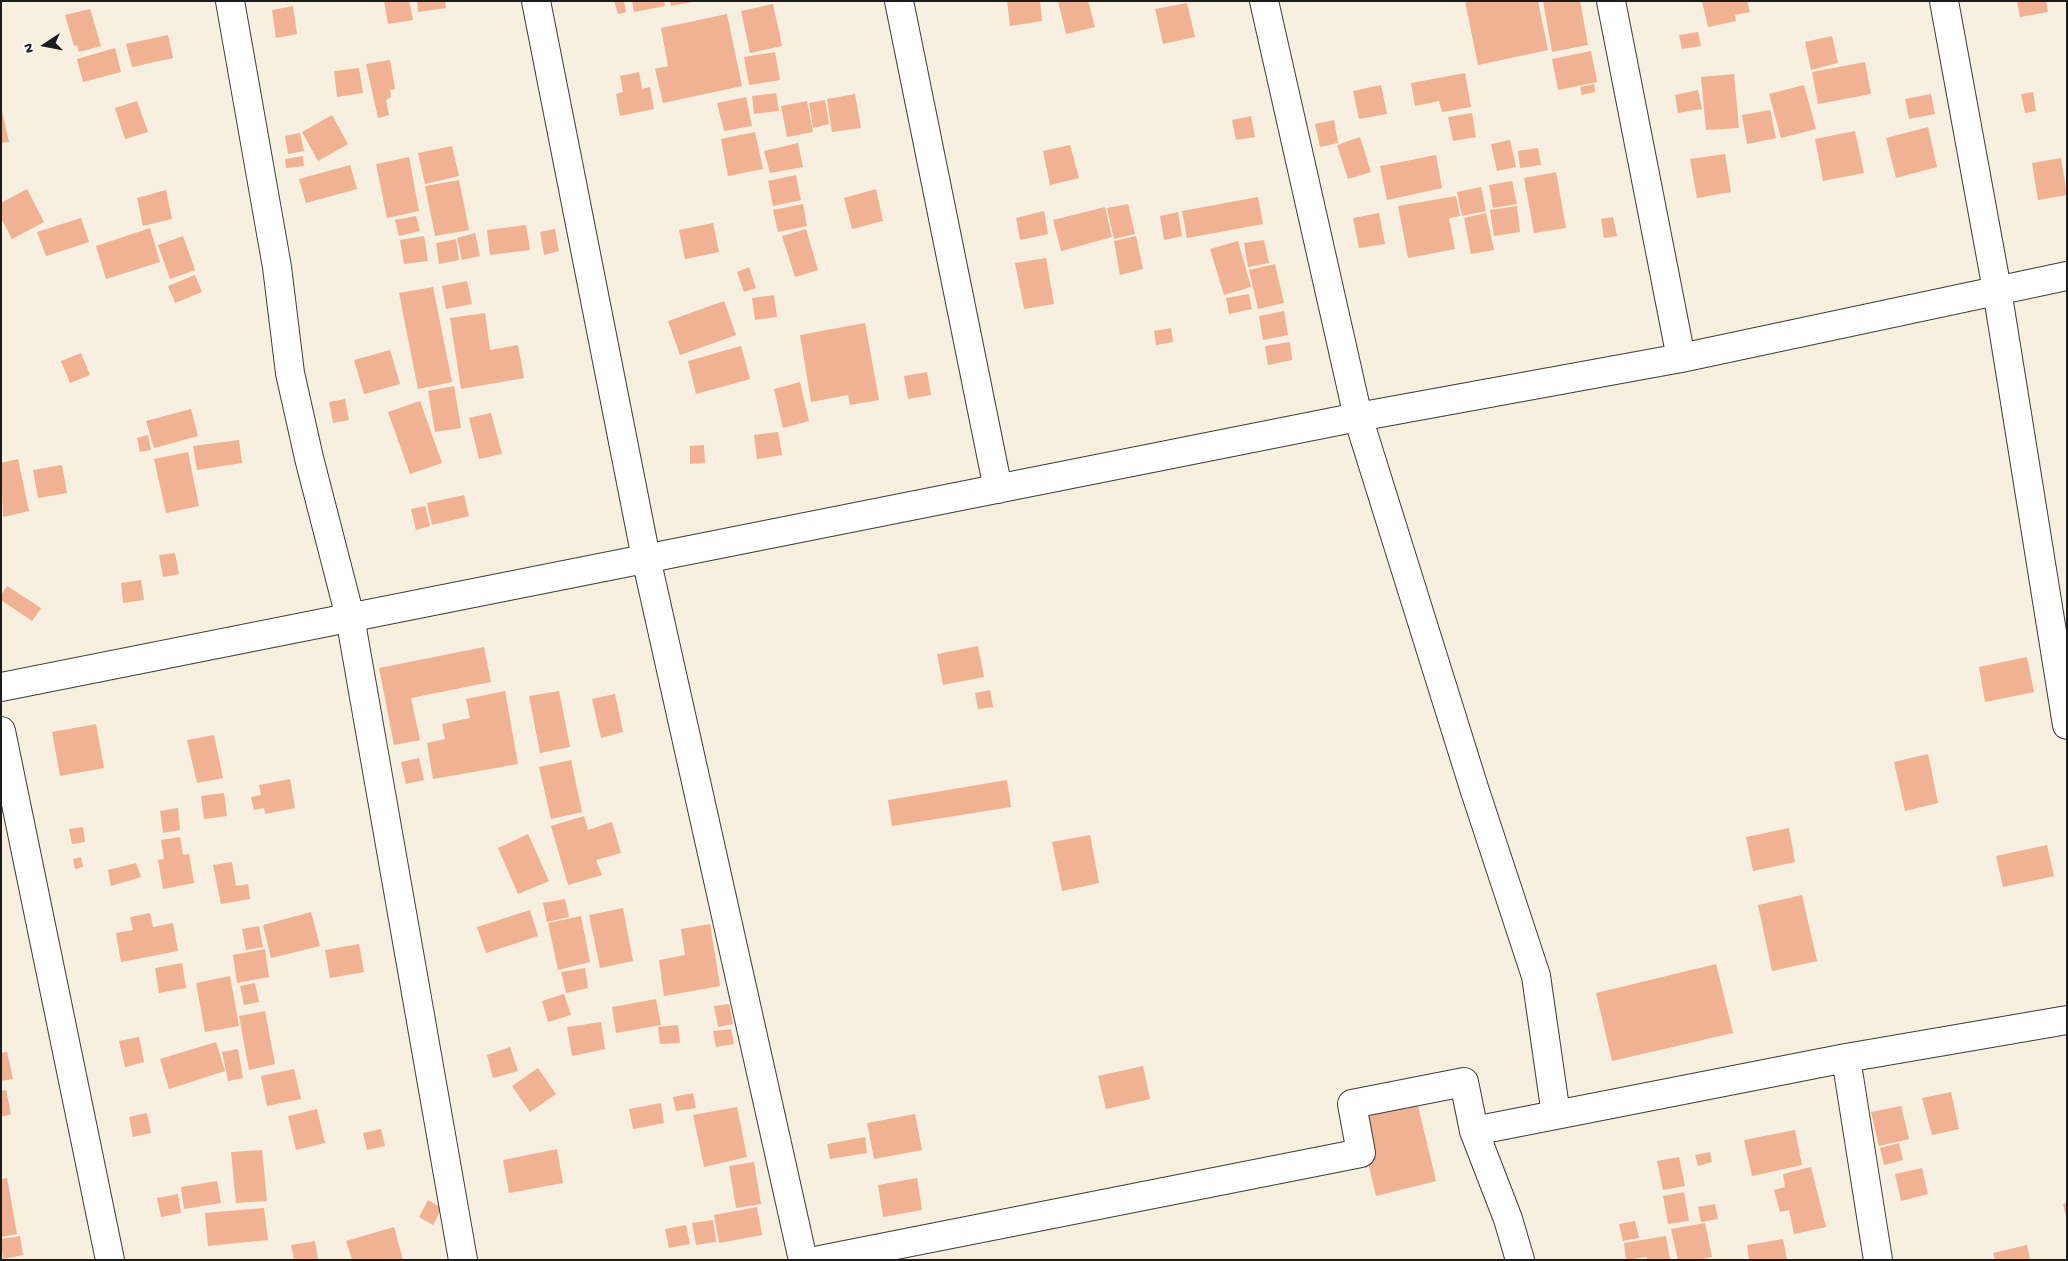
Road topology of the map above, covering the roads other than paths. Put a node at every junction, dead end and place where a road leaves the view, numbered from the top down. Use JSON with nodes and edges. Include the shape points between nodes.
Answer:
{"nodes":[{"id":1,"x":230,"y":1,"type":"edge"},
{"id":2,"x":536,"y":1,"type":"edge"},
{"id":3,"x":899,"y":1,"type":"edge"},
{"id":4,"x":1264,"y":1,"type":"edge"},
{"id":5,"x":1611,"y":1,"type":"edge"},
{"id":6,"x":1944,"y":1,"type":"edge"},
{"id":7,"x":2067,"y":276,"type":"edge"},
{"id":8,"x":1997,"y":290,"type":"junction"},
{"id":9,"x":1680,"y":358,"type":"junction"},
{"id":10,"x":1358,"y":417,"type":"junction"},
{"id":11,"x":998,"y":488,"type":"junction"},
{"id":12,"x":646,"y":558,"type":"junction"},
{"id":13,"x":350,"y":617,"type":"junction"},
{"id":14,"x":1,"y":686,"type":"edge"},
{"id":15,"x":2067,"y":725,"type":"edge"},
{"id":16,"x":1,"y":730,"type":"edge"},
{"id":17,"x":2067,"y":1020,"type":"edge"},
{"id":18,"x":1846,"y":1058,"type":"junction"},
{"id":19,"x":1556,"y":1115,"type":"junction"},
{"id":20,"x":1474,"y":1131,"type":"junction"},
{"id":21,"x":110,"y":1260,"type":"edge"},
{"id":22,"x":463,"y":1260,"type":"edge"},
{"id":23,"x":803,"y":1260,"type":"edge"},
{"id":24,"x":820,"y":1260,"type":"edge"},
{"id":25,"x":1520,"y":1260,"type":"edge"},
{"id":26,"x":1878,"y":1260,"type":"edge"}],
"edges":[{"from":1,"to":13,"type":"street","via":[[277,267],[290,373]]},
{"from":2,"to":12,"type":"street"},
{"from":3,"to":11,"type":"street"},
{"from":4,"to":10,"type":"street"},
{"from":5,"to":9,"type":"street"},
{"from":6,"to":8,"type":"street"},
{"from":7,"to":8,"type":"street"},
{"from":8,"to":9,"type":"street"},
{"from":8,"to":15,"type":"street"},
{"from":9,"to":10,"type":"street"},
{"from":10,"to":11,"type":"street"},
{"from":10,"to":19,"type":"street","via":[[1536,976]]},
{"from":11,"to":12,"type":"street"},
{"from":12,"to":13,"type":"street"},
{"from":12,"to":23,"type":"street"},
{"from":13,"to":14,"type":"street"},
{"from":13,"to":22,"type":"street"},
{"from":16,"to":21,"type":"street"},
{"from":17,"to":18,"type":"street"},
{"from":18,"to":19,"type":"street"},
{"from":18,"to":26,"type":"street"},
{"from":19,"to":20,"type":"street"},
{"from":20,"to":24,"type":"street","via":[[1464,1082],[1352,1104],[1361,1153]]},
{"from":20,"to":25,"type":"street"}]}
